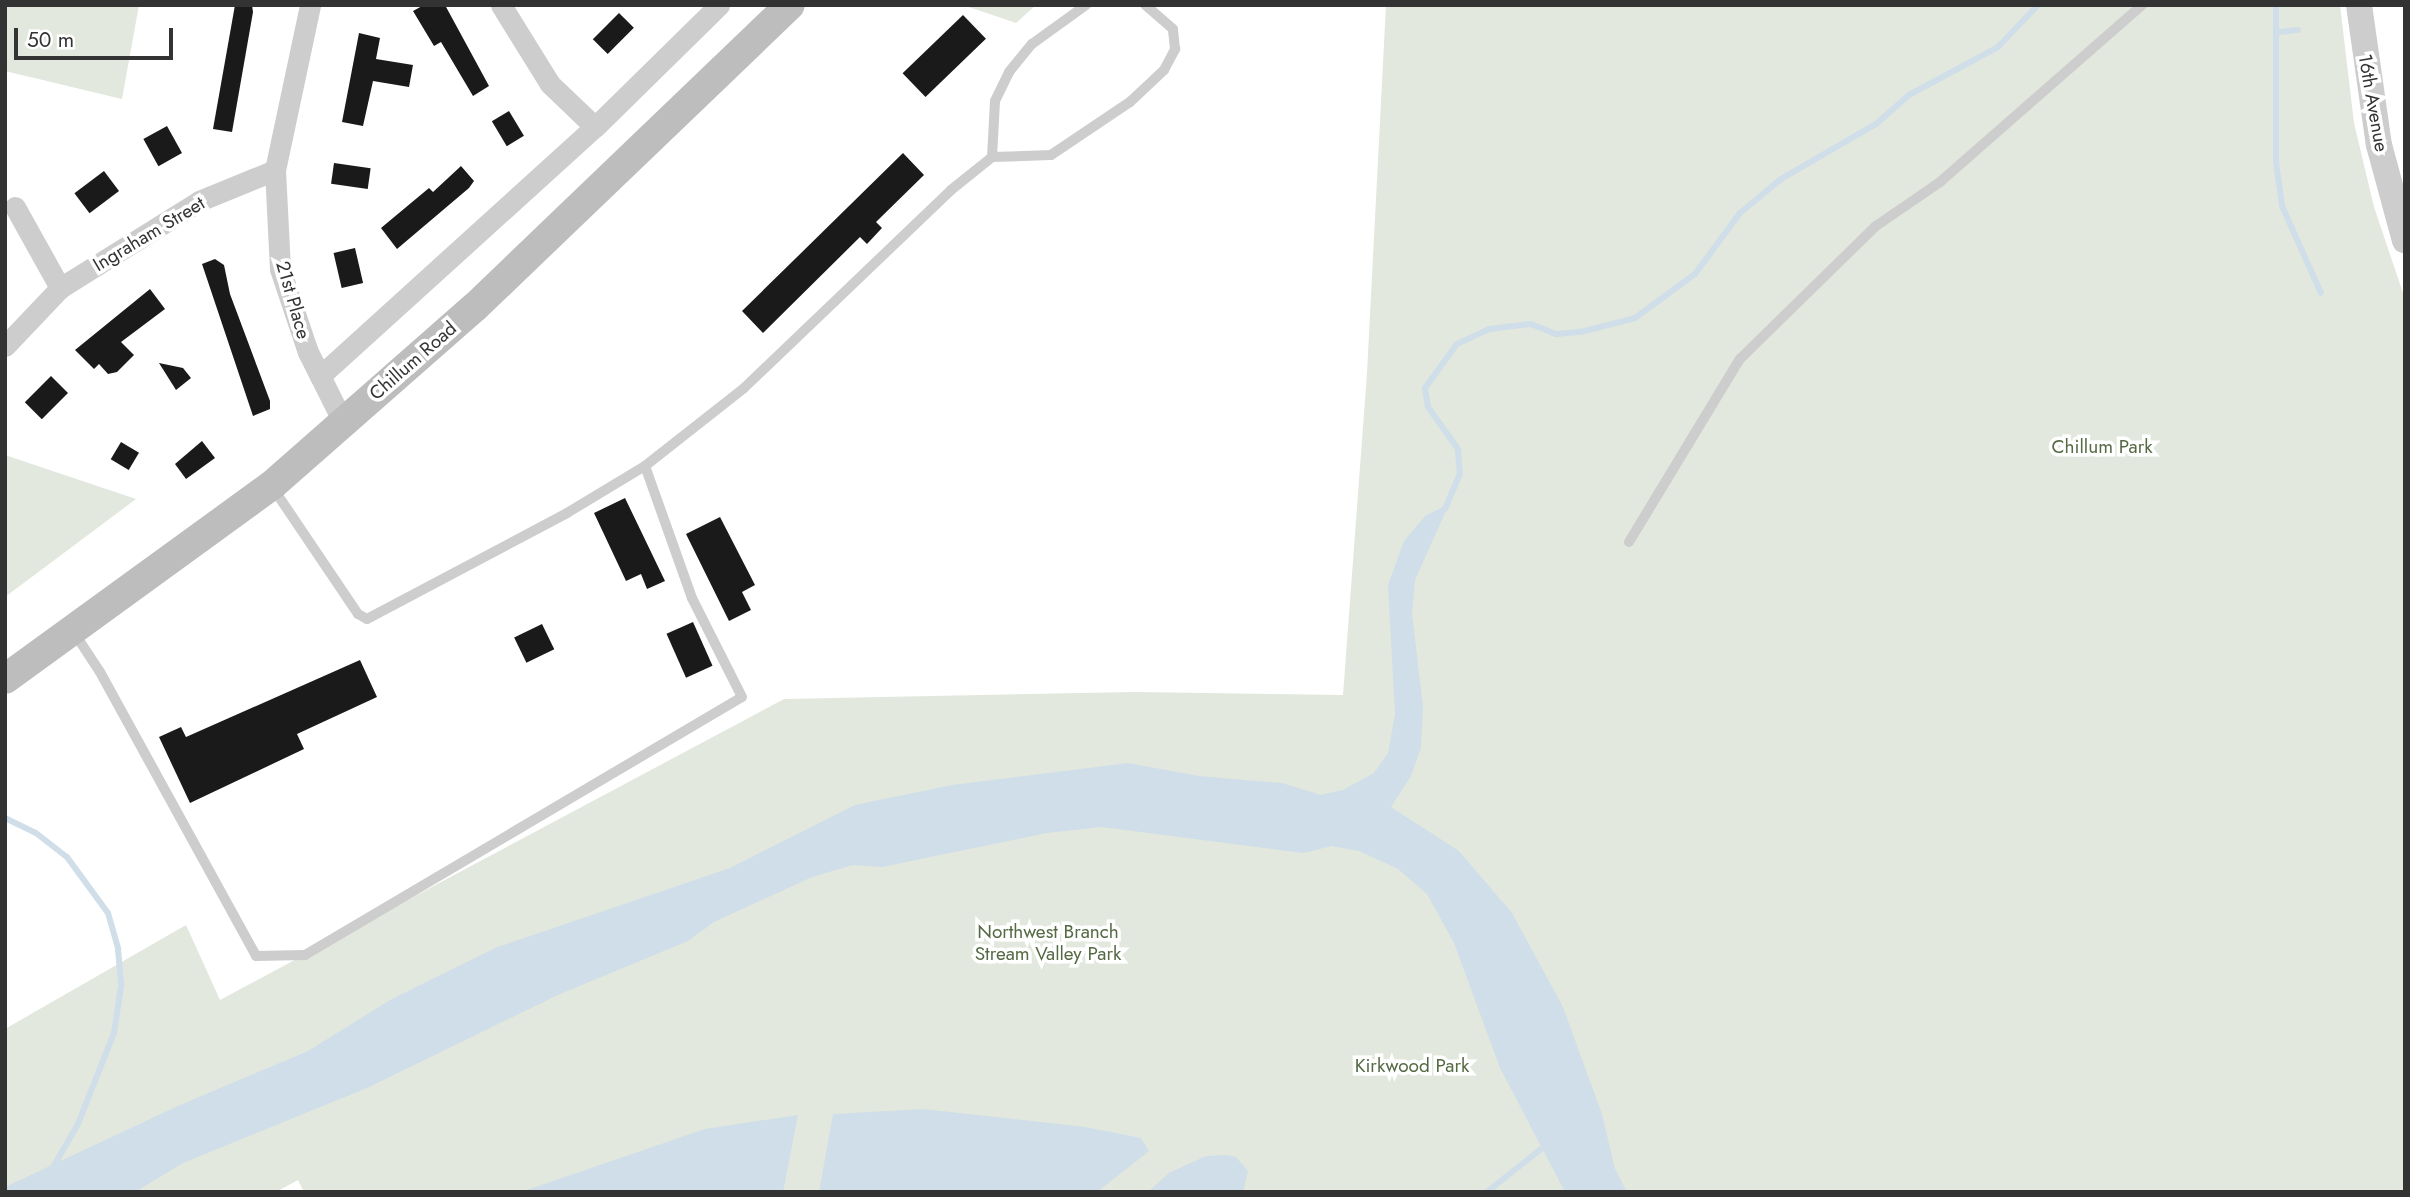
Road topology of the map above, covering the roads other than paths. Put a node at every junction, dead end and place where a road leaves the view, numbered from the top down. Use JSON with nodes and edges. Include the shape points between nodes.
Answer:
{"nodes":[{"id":1,"x":310,"y":5,"type":"edge"},
{"id":2,"x":501,"y":5,"type":"edge"},
{"id":3,"x":719,"y":5,"type":"edge"},
{"id":4,"x":790,"y":5,"type":"edge"},
{"id":5,"x":1086,"y":5,"type":"edge"},
{"id":6,"x":1145,"y":5,"type":"edge"},
{"id":7,"x":2142,"y":5,"type":"edge"},
{"id":8,"x":2359,"y":5,"type":"edge"},
{"id":9,"x":595,"y":127,"type":"junction"},
{"id":10,"x":992,"y":157,"type":"junction"},
{"id":11,"x":275,"y":170,"type":"junction"},
{"id":12,"x":15,"y":206,"type":"dead end"},
{"id":13,"x":2405,"y":241,"type":"edge"},
{"id":14,"x":60,"y":288,"type":"junction"},
{"id":15,"x":5,"y":346,"type":"edge"},
{"id":16,"x":320,"y":376,"type":"junction"},
{"id":17,"x":343,"y":422,"type":"junction"},
{"id":18,"x":645,"y":466,"type":"junction"},
{"id":19,"x":271,"y":486,"type":"junction"},
{"id":20,"x":1629,"y":542,"type":"dead end"},
{"id":21,"x":73,"y":631,"type":"junction"},
{"id":22,"x":5,"y":679,"type":"edge"}],
"edges":[{"from":1,"to":11,"type":"street"},
{"from":2,"to":9,"type":"street","via":[[550,85]]},
{"from":3,"to":9,"type":"street"},
{"from":4,"to":17,"type":"main road","name":"Chillum Road","via":[[475,307]]},
{"from":5,"to":10,"type":"lane","via":[[1032,44],[1009,72],[995,100]]},
{"from":6,"to":10,"type":"lane","via":[[1173,29],[1175,49],[1164,70],[1130,102],[1051,155]]},
{"from":7,"to":20,"type":"lane","via":[[1940,182],[1876,226],[1740,359]]},
{"from":8,"to":13,"type":"street","name":"16th Avenue","via":[[2371,42],[2379,145]]},
{"from":9,"to":16,"type":"street"},
{"from":10,"to":18,"type":"lane","via":[[951,190],[744,388]]},
{"from":11,"to":14,"type":"street","name":"Ingraham Street","via":[[200,201]]},
{"from":11,"to":16,"type":"street","name":"21st Place","via":[[280,270]]},
{"from":12,"to":14,"type":"street"},
{"from":14,"to":15,"type":"street","name":"Ingraham Street"},
{"from":16,"to":17,"type":"street","name":"21st Place"},
{"from":17,"to":19,"type":"main road","name":"Chillum Road"},
{"from":18,"to":19,"type":"lane","via":[[367,619],[358,614]]},
{"from":18,"to":21,"type":"lane","via":[[692,598],[742,697],[305,955],[256,956]]},
{"from":19,"to":21,"type":"main road","name":"Chillum Road"},
{"from":21,"to":22,"type":"main road","name":"Chillum Road"}]}
